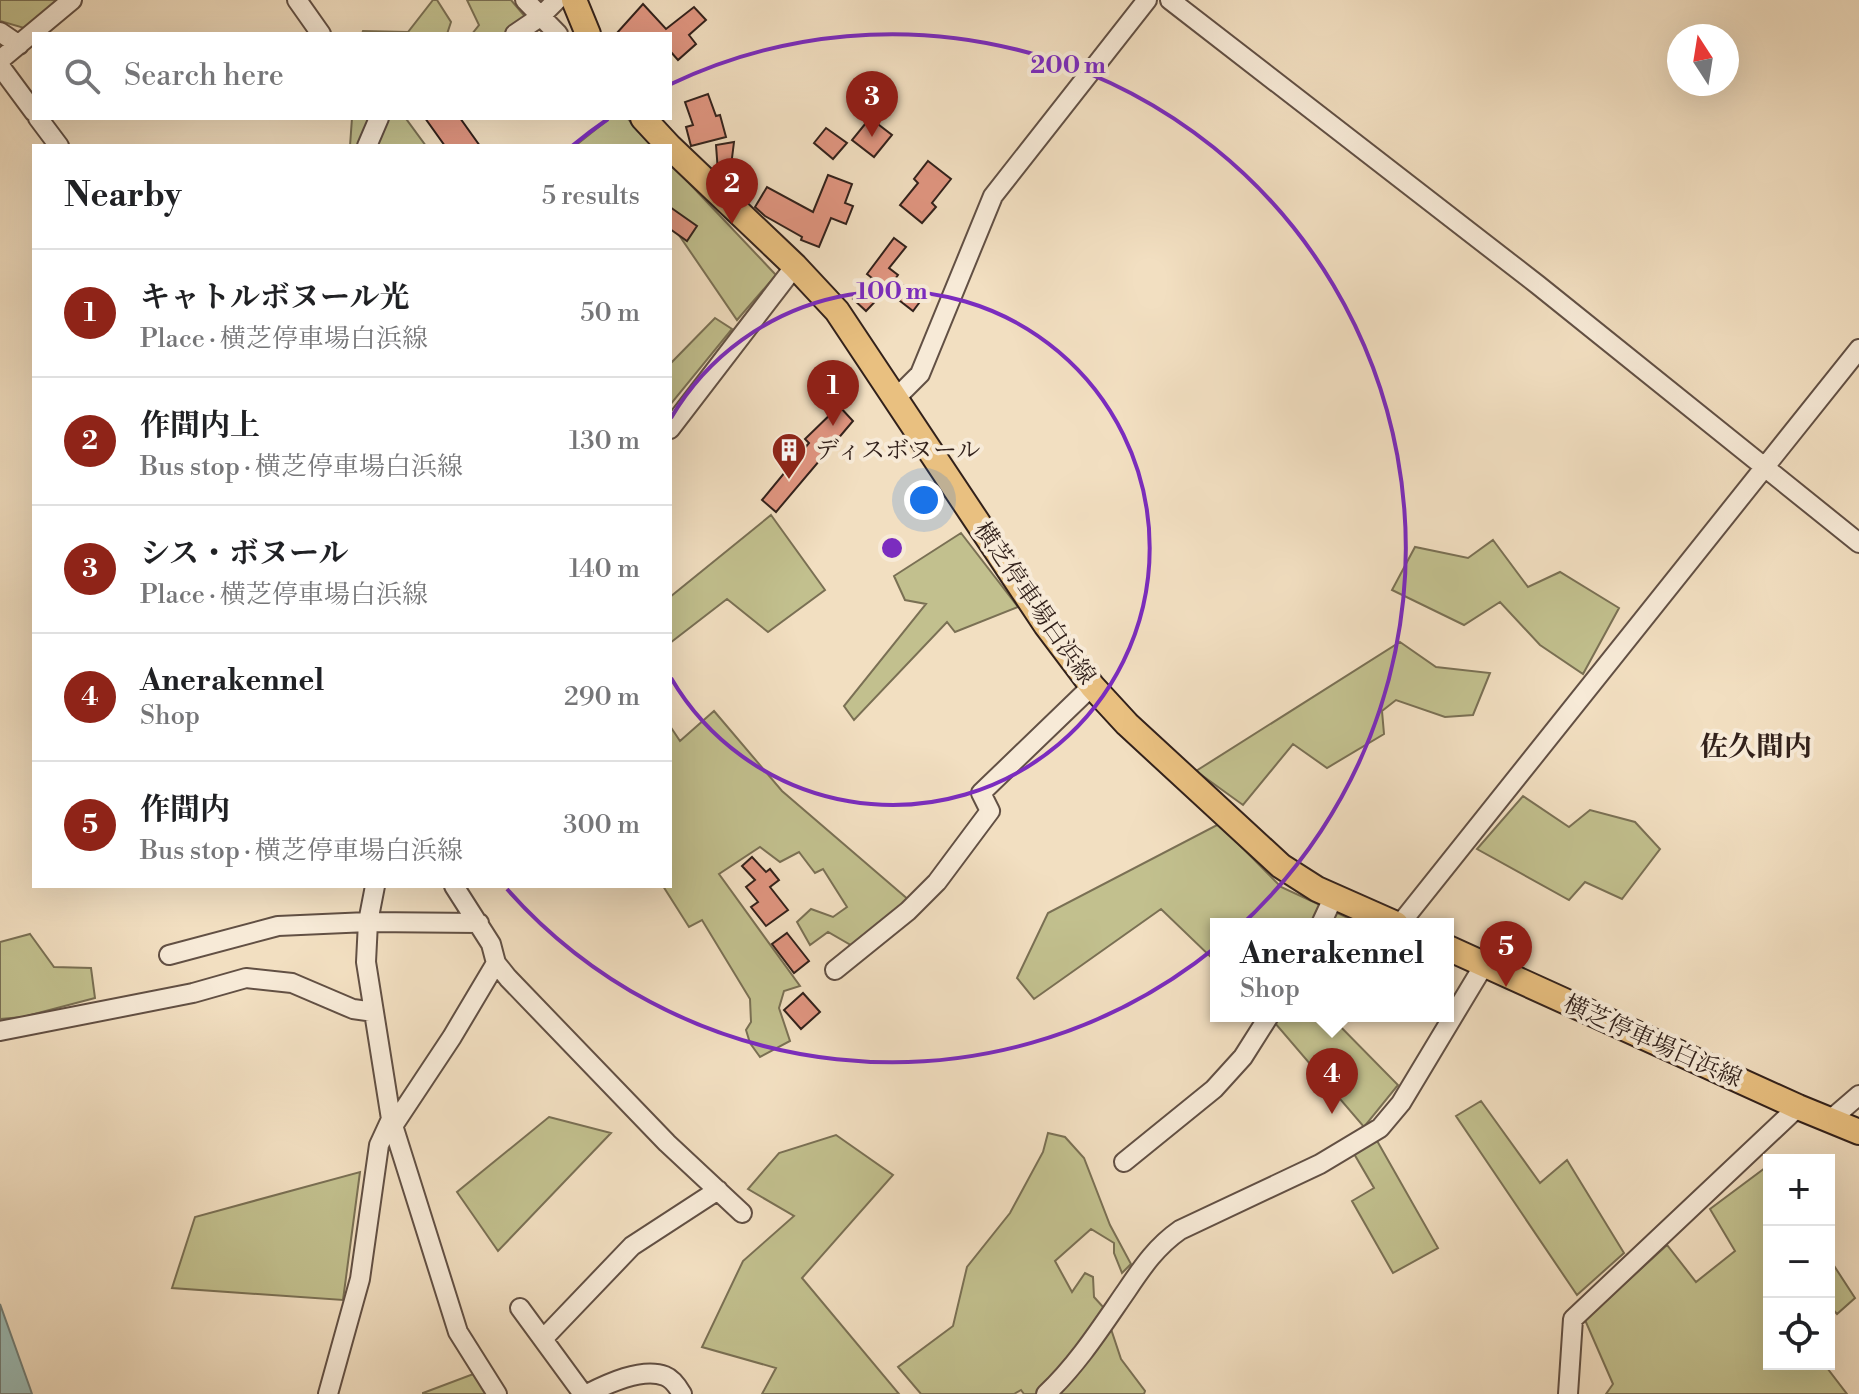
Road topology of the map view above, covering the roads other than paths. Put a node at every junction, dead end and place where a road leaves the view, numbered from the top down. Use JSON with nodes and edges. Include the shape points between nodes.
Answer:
{"nodes":[{"id":1,"x":297,"y":0,"type":"edge"},
{"id":2,"x":525,"y":0,"type":"edge"},
{"id":3,"x":557,"y":0,"type":"edge"},
{"id":4,"x":574,"y":0,"type":"edge"},
{"id":5,"x":1147,"y":0,"type":"edge"},
{"id":6,"x":1170,"y":0,"type":"edge"},
{"id":7,"x":74,"y":1,"type":"edge"},
{"id":8,"x":540,"y":17,"type":"junction"},
{"id":9,"x":0,"y":32,"type":"edge"},
{"id":10,"x":35,"y":32,"type":"edge"},
{"id":11,"x":320,"y":32,"type":"edge"},
{"id":12,"x":518,"y":32,"type":"edge"},
{"id":13,"x":556,"y":32,"type":"edge"},
{"id":14,"x":587,"y":32,"type":"edge"},
{"id":15,"x":32,"y":35,"type":"edge"},
{"id":16,"x":19,"y":45,"type":"junction"},
{"id":17,"x":0,"y":63,"type":"edge"},
{"id":18,"x":32,"y":109,"type":"edge"},
{"id":19,"x":40,"y":120,"type":"edge"},
{"id":20,"x":379,"y":120,"type":"edge"},
{"id":21,"x":645,"y":120,"type":"edge"},
{"id":22,"x":58,"y":144,"type":"edge"},
{"id":23,"x":368,"y":144,"type":"edge"},
{"id":24,"x":668,"y":144,"type":"edge"},
{"id":25,"x":672,"y":148,"type":"edge"},
{"id":26,"x":795,"y":266,"type":"junction"},
{"id":27,"x":1859,"y":349,"type":"edge"},
{"id":28,"x":896,"y":398,"type":"junction"},
{"id":29,"x":672,"y":426,"type":"edge"},
{"id":30,"x":1766,"y":467,"type":"junction"},
{"id":31,"x":1859,"y":543,"type":"edge"},
{"id":32,"x":1092,"y":686,"type":"junction"},
{"id":33,"x":375,"y":888,"type":"edge"},
{"id":34,"x":455,"y":888,"type":"edge"},
{"id":35,"x":1334,"y":896,"type":"junction"},
{"id":36,"x":1324,"y":918,"type":"edge"},
{"id":37,"x":1384,"y":918,"type":"edge"},
{"id":38,"x":1403,"y":918,"type":"edge"},
{"id":39,"x":368,"y":922,"type":"junction"},
{"id":40,"x":479,"y":923,"type":"junction"},
{"id":41,"x":1454,"y":951,"type":"edge"},
{"id":42,"x":169,"y":955,"type":"dead end"},
{"id":43,"x":496,"y":963,"type":"junction"},
{"id":44,"x":1484,"y":965,"type":"junction"},
{"id":45,"x":835,"y":970,"type":"dead end"},
{"id":46,"x":374,"y":1012,"type":"junction"},
{"id":47,"x":1454,"y":1015,"type":"edge"},
{"id":48,"x":1265,"y":1022,"type":"edge"},
{"id":49,"x":1450,"y":1022,"type":"edge"},
{"id":50,"x":0,"y":1031,"type":"edge"},
{"id":51,"x":1859,"y":1095,"type":"edge"},
{"id":52,"x":1798,"y":1107,"type":"junction"},
{"id":53,"x":1830,"y":1120,"type":"junction"},
{"id":54,"x":392,"y":1123,"type":"junction"},
{"id":55,"x":1859,"y":1132,"type":"edge"},
{"id":56,"x":1124,"y":1162,"type":"dead end"},
{"id":57,"x":718,"y":1190,"type":"junction"},
{"id":58,"x":742,"y":1213,"type":"dead end"},
{"id":59,"x":520,"y":1308,"type":"dead end"},
{"id":60,"x":543,"y":1339,"type":"junction"},
{"id":61,"x":328,"y":1394,"type":"edge"},
{"id":62,"x":497,"y":1394,"type":"edge"},
{"id":63,"x":585,"y":1394,"type":"edge"},
{"id":64,"x":682,"y":1394,"type":"edge"},
{"id":65,"x":1046,"y":1394,"type":"edge"},
{"id":66,"x":1568,"y":1394,"type":"edge"}],
"edges":[{"from":1,"to":11,"type":"street"},
{"from":2,"to":8,"type":"street"},
{"from":3,"to":8,"type":"street"},
{"from":4,"to":14,"type":"main road"},
{"from":5,"to":28,"type":"street","via":[[993,196],[920,374]]},
{"from":6,"to":30,"type":"street"},
{"from":7,"to":10,"type":"street"},
{"from":8,"to":12,"type":"street"},
{"from":8,"to":13,"type":"street"},
{"from":9,"to":16,"type":"street"},
{"from":15,"to":16,"type":"street"},
{"from":16,"to":17,"type":"street"},
{"from":17,"to":18,"type":"street"},
{"from":19,"to":22,"type":"street"},
{"from":20,"to":23,"type":"street"},
{"from":21,"to":24,"type":"main road","name":"横芝停車場白浜線"},
{"from":25,"to":26,"type":"main road","name":"横芝停車場白浜線"},
{"from":26,"to":28,"type":"main road","name":"横芝停車場白浜線","via":[[837,311]]},
{"from":26,"to":29,"type":"street"},
{"from":27,"to":30,"type":"street"},
{"from":28,"to":32,"type":"main road","name":"横芝停車場白浜線"},
{"from":30,"to":31,"type":"street"},
{"from":30,"to":38,"type":"street"},
{"from":32,"to":35,"type":"main road","name":"横芝停車場白浜線","via":[[1251,840],[1281,866]]},
{"from":32,"to":45,"type":"street","via":[[981,793],[990,811],[937,882]]},
{"from":33,"to":39,"type":"street"},
{"from":34,"to":40,"type":"street"},
{"from":35,"to":36,"type":"street"},
{"from":35,"to":37,"type":"main road","name":"横芝停車場白浜線"},
{"from":39,"to":40,"type":"street"},
{"from":39,"to":42,"type":"street","via":[[278,926]]},
{"from":39,"to":46,"type":"street","via":[[366,962]]},
{"from":40,"to":43,"type":"street"},
{"from":41,"to":44,"type":"main road","name":"横芝停車場白浜線"},
{"from":43,"to":54,"type":"street"},
{"from":43,"to":57,"type":"street"},
{"from":44,"to":47,"type":"street"},
{"from":44,"to":52,"type":"main road","name":"横芝停車場白浜線"},
{"from":46,"to":50,"type":"street","via":[[353,1009],[292,983],[246,978]]},
{"from":46,"to":54,"type":"street"},
{"from":48,"to":56,"type":"street","via":[[1214,1089]]},
{"from":49,"to":65,"type":"street","via":[[1380,1128],[1320,1164],[1162,1242]]},
{"from":51,"to":53,"type":"street"},
{"from":52,"to":53,"type":"main road","name":"横芝停車場白浜線"},
{"from":52,"to":66,"type":"street","via":[[1573,1319]]},
{"from":53,"to":55,"type":"main road","name":"横芝停車場白浜線"},
{"from":54,"to":61,"type":"street","via":[[379,1145],[360,1279]]},
{"from":54,"to":62,"type":"street","via":[[458,1332]]},
{"from":57,"to":58,"type":"street"},
{"from":57,"to":60,"type":"street","via":[[632,1246]]},
{"from":59,"to":60,"type":"street"},
{"from":60,"to":63,"type":"street"},
{"from":63,"to":64,"type":"street","via":[[616,1379],[654,1374],[672,1380]]}]}
